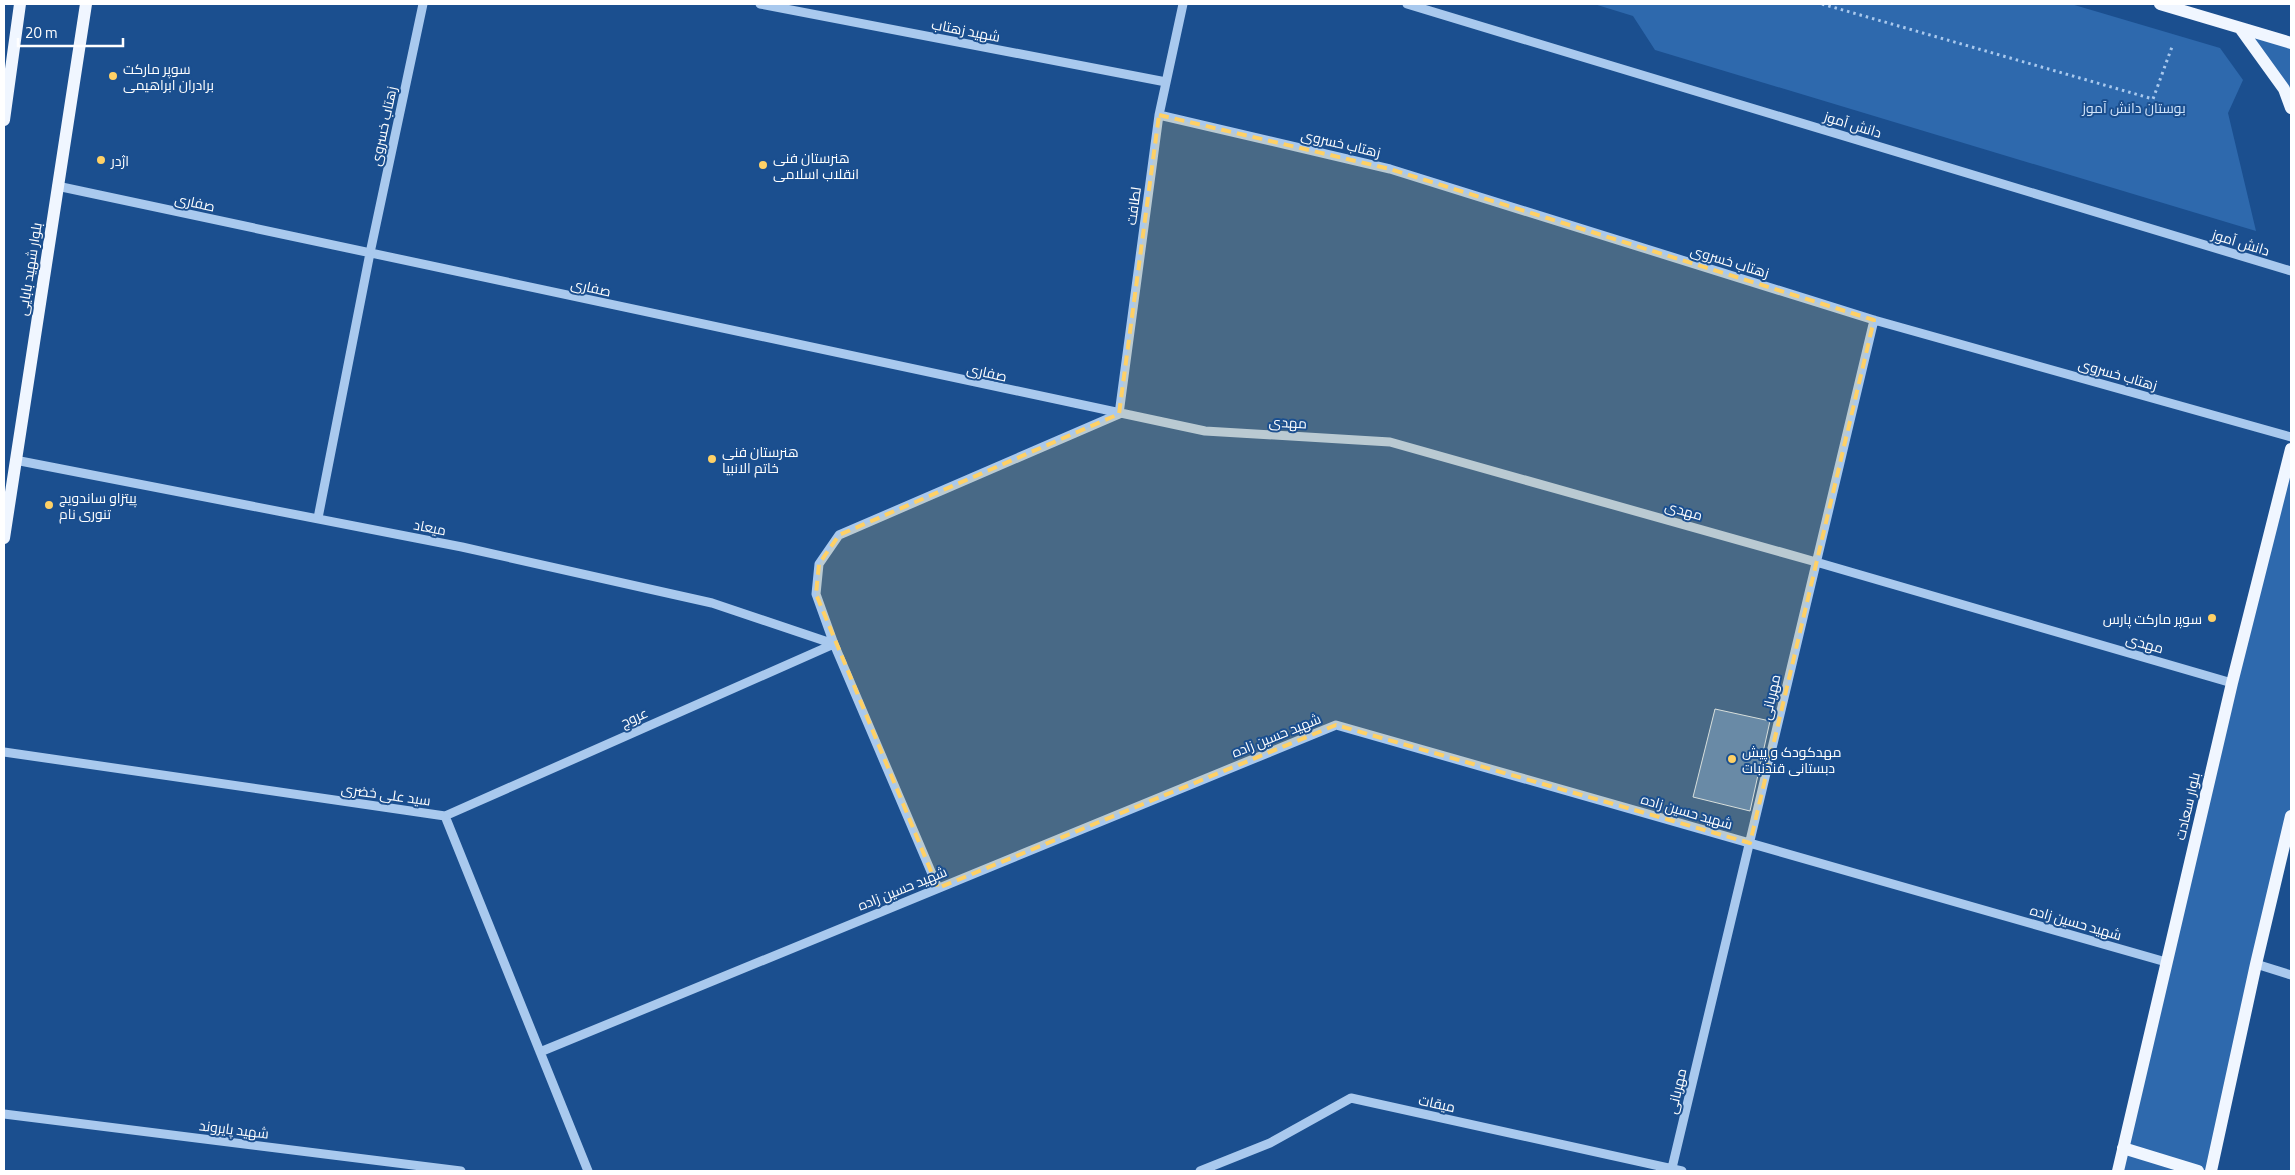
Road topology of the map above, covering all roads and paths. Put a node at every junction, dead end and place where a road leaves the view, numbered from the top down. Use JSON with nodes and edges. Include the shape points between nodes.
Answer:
{"nodes":[{"id":1,"x":20,"y":4,"type":"edge"},
{"id":2,"x":86,"y":4,"type":"edge"},
{"id":3,"x":423,"y":4,"type":"edge"},
{"id":4,"x":760,"y":4,"type":"edge"},
{"id":5,"x":1183,"y":4,"type":"edge"},
{"id":6,"x":1407,"y":4,"type":"edge"},
{"id":7,"x":1822,"y":4,"type":"edge"},
{"id":8,"x":2160,"y":4,"type":"edge"},
{"id":9,"x":2240,"y":28,"type":"junction"},
{"id":10,"x":2173,"y":44,"type":"dead end"},
{"id":11,"x":2291,"y":44,"type":"edge"},
{"id":12,"x":1166,"y":82,"type":"junction"},
{"id":13,"x":2291,"y":108,"type":"edge"},
{"id":14,"x":1159,"y":115,"type":"junction"},
{"id":15,"x":4,"y":120,"type":"edge"},
{"id":16,"x":57,"y":186,"type":"junction"},
{"id":17,"x":370,"y":253,"type":"junction"},
{"id":18,"x":2291,"y":271,"type":"edge"},
{"id":19,"x":1874,"y":320,"type":"junction"},
{"id":20,"x":1119,"y":414,"type":"junction"},
{"id":21,"x":2291,"y":437,"type":"edge"},
{"id":22,"x":2291,"y":449,"type":"edge"},
{"id":23,"x":15,"y":460,"type":"junction"},
{"id":24,"x":318,"y":518,"type":"junction"},
{"id":25,"x":4,"y":538,"type":"edge"},
{"id":26,"x":1816,"y":562,"type":"junction"},
{"id":27,"x":834,"y":644,"type":"junction"},
{"id":28,"x":2232,"y":683,"type":"junction"},
{"id":29,"x":4,"y":752,"type":"edge"},
{"id":30,"x":445,"y":816,"type":"junction"},
{"id":31,"x":2291,"y":816,"type":"edge"},
{"id":32,"x":1750,"y":843,"type":"junction"},
{"id":33,"x":938,"y":888,"type":"junction"},
{"id":34,"x":2166,"y":962,"type":"junction"},
{"id":35,"x":2256,"y":964,"type":"junction"},
{"id":36,"x":2291,"y":975,"type":"edge"},
{"id":37,"x":540,"y":1052,"type":"junction"},
{"id":38,"x":4,"y":1114,"type":"edge"},
{"id":39,"x":2123,"y":1148,"type":"junction"},
{"id":40,"x":1672,"y":1168,"type":"junction"},
{"id":41,"x":462,"y":1171,"type":"edge"},
{"id":42,"x":588,"y":1171,"type":"edge"},
{"id":43,"x":1200,"y":1171,"type":"edge"},
{"id":44,"x":1682,"y":1171,"type":"edge"},
{"id":45,"x":2118,"y":1171,"type":"edge"},
{"id":46,"x":2198,"y":1171,"type":"edge"},
{"id":47,"x":2211,"y":1171,"type":"edge"}],
"edges":[{"from":1,"to":15,"type":"main road"},
{"from":2,"to":16,"type":"main road","name":"بلوار شهید بابایی"},
{"from":3,"to":17,"type":"street","name":"زهتاب خسروی"},
{"from":4,"to":12,"type":"street","name":"شهید زهتاب"},
{"from":5,"to":12,"type":"street","name":"لطافت"},
{"from":6,"to":18,"type":"street","name":"دانش آموز"},
{"from":7,"to":10,"type":"path","via":[[2153,99]]},
{"from":8,"to":9,"type":"main road"},
{"from":9,"to":11,"type":"main road"},
{"from":9,"to":13,"type":"main road","via":[[2284,88]]},
{"from":12,"to":14,"type":"street","name":"لطافت"},
{"from":14,"to":19,"type":"street","name":"زهتاب خسروی","via":[[1390,169]]},
{"from":14,"to":20,"type":"street","name":"لطافت"},
{"from":16,"to":17,"type":"street","name":"صفاری"},
{"from":16,"to":23,"type":"main road","name":"بلوار شهید بابایی"},
{"from":17,"to":20,"type":"street","name":"صفاری"},
{"from":17,"to":24,"type":"street","name":"زهتاب خسروی"},
{"from":19,"to":21,"type":"street","name":"زهتاب خسروی"},
{"from":19,"to":26,"type":"street","name":"مهربانی"},
{"from":20,"to":26,"type":"street","name":"مهدی","via":[[1205,431],[1390,442]]},
{"from":20,"to":27,"type":"street","via":[[839,535],[819,564],[816,594]]},
{"from":22,"to":28,"type":"main road","name":"بلوار سعادت"},
{"from":23,"to":24,"type":"street","name":"میعاد"},
{"from":23,"to":25,"type":"main road","name":"بلوار شهید بابایی"},
{"from":24,"to":27,"type":"street","name":"میعاد","via":[[712,603]]},
{"from":26,"to":28,"type":"street","name":"مهدی"},
{"from":26,"to":32,"type":"street","name":"مهربانی"},
{"from":27,"to":30,"type":"street","name":"عروج"},
{"from":27,"to":33,"type":"street"},
{"from":28,"to":34,"type":"main road","name":"بلوار سعادت"},
{"from":29,"to":30,"type":"street","name":"سید علی خضری"},
{"from":30,"to":37,"type":"street","name":"سید علی خضری"},
{"from":31,"to":35,"type":"main road"},
{"from":32,"to":33,"type":"street","name":"شهید حسین زاده","via":[[1336,725]]},
{"from":32,"to":34,"type":"street","name":"شهید حسین زاده"},
{"from":32,"to":40,"type":"street","name":"مهربانی"},
{"from":33,"to":37,"type":"street","name":"شهید حسین زاده"},
{"from":34,"to":39,"type":"main road","name":"بلوار سعادت"},
{"from":35,"to":36,"type":"street"},
{"from":35,"to":47,"type":"main road"},
{"from":37,"to":42,"type":"street","name":"سید علی خضری"},
{"from":38,"to":41,"type":"street","name":"شهید پایروند"},
{"from":39,"to":45,"type":"main road","name":"بلوار سعادت"},
{"from":39,"to":46,"type":"main road"},
{"from":40,"to":43,"type":"street","name":"میقات","via":[[1351,1098],[1270,1143]]},
{"from":40,"to":44,"type":"street","name":"میقات"}]}
